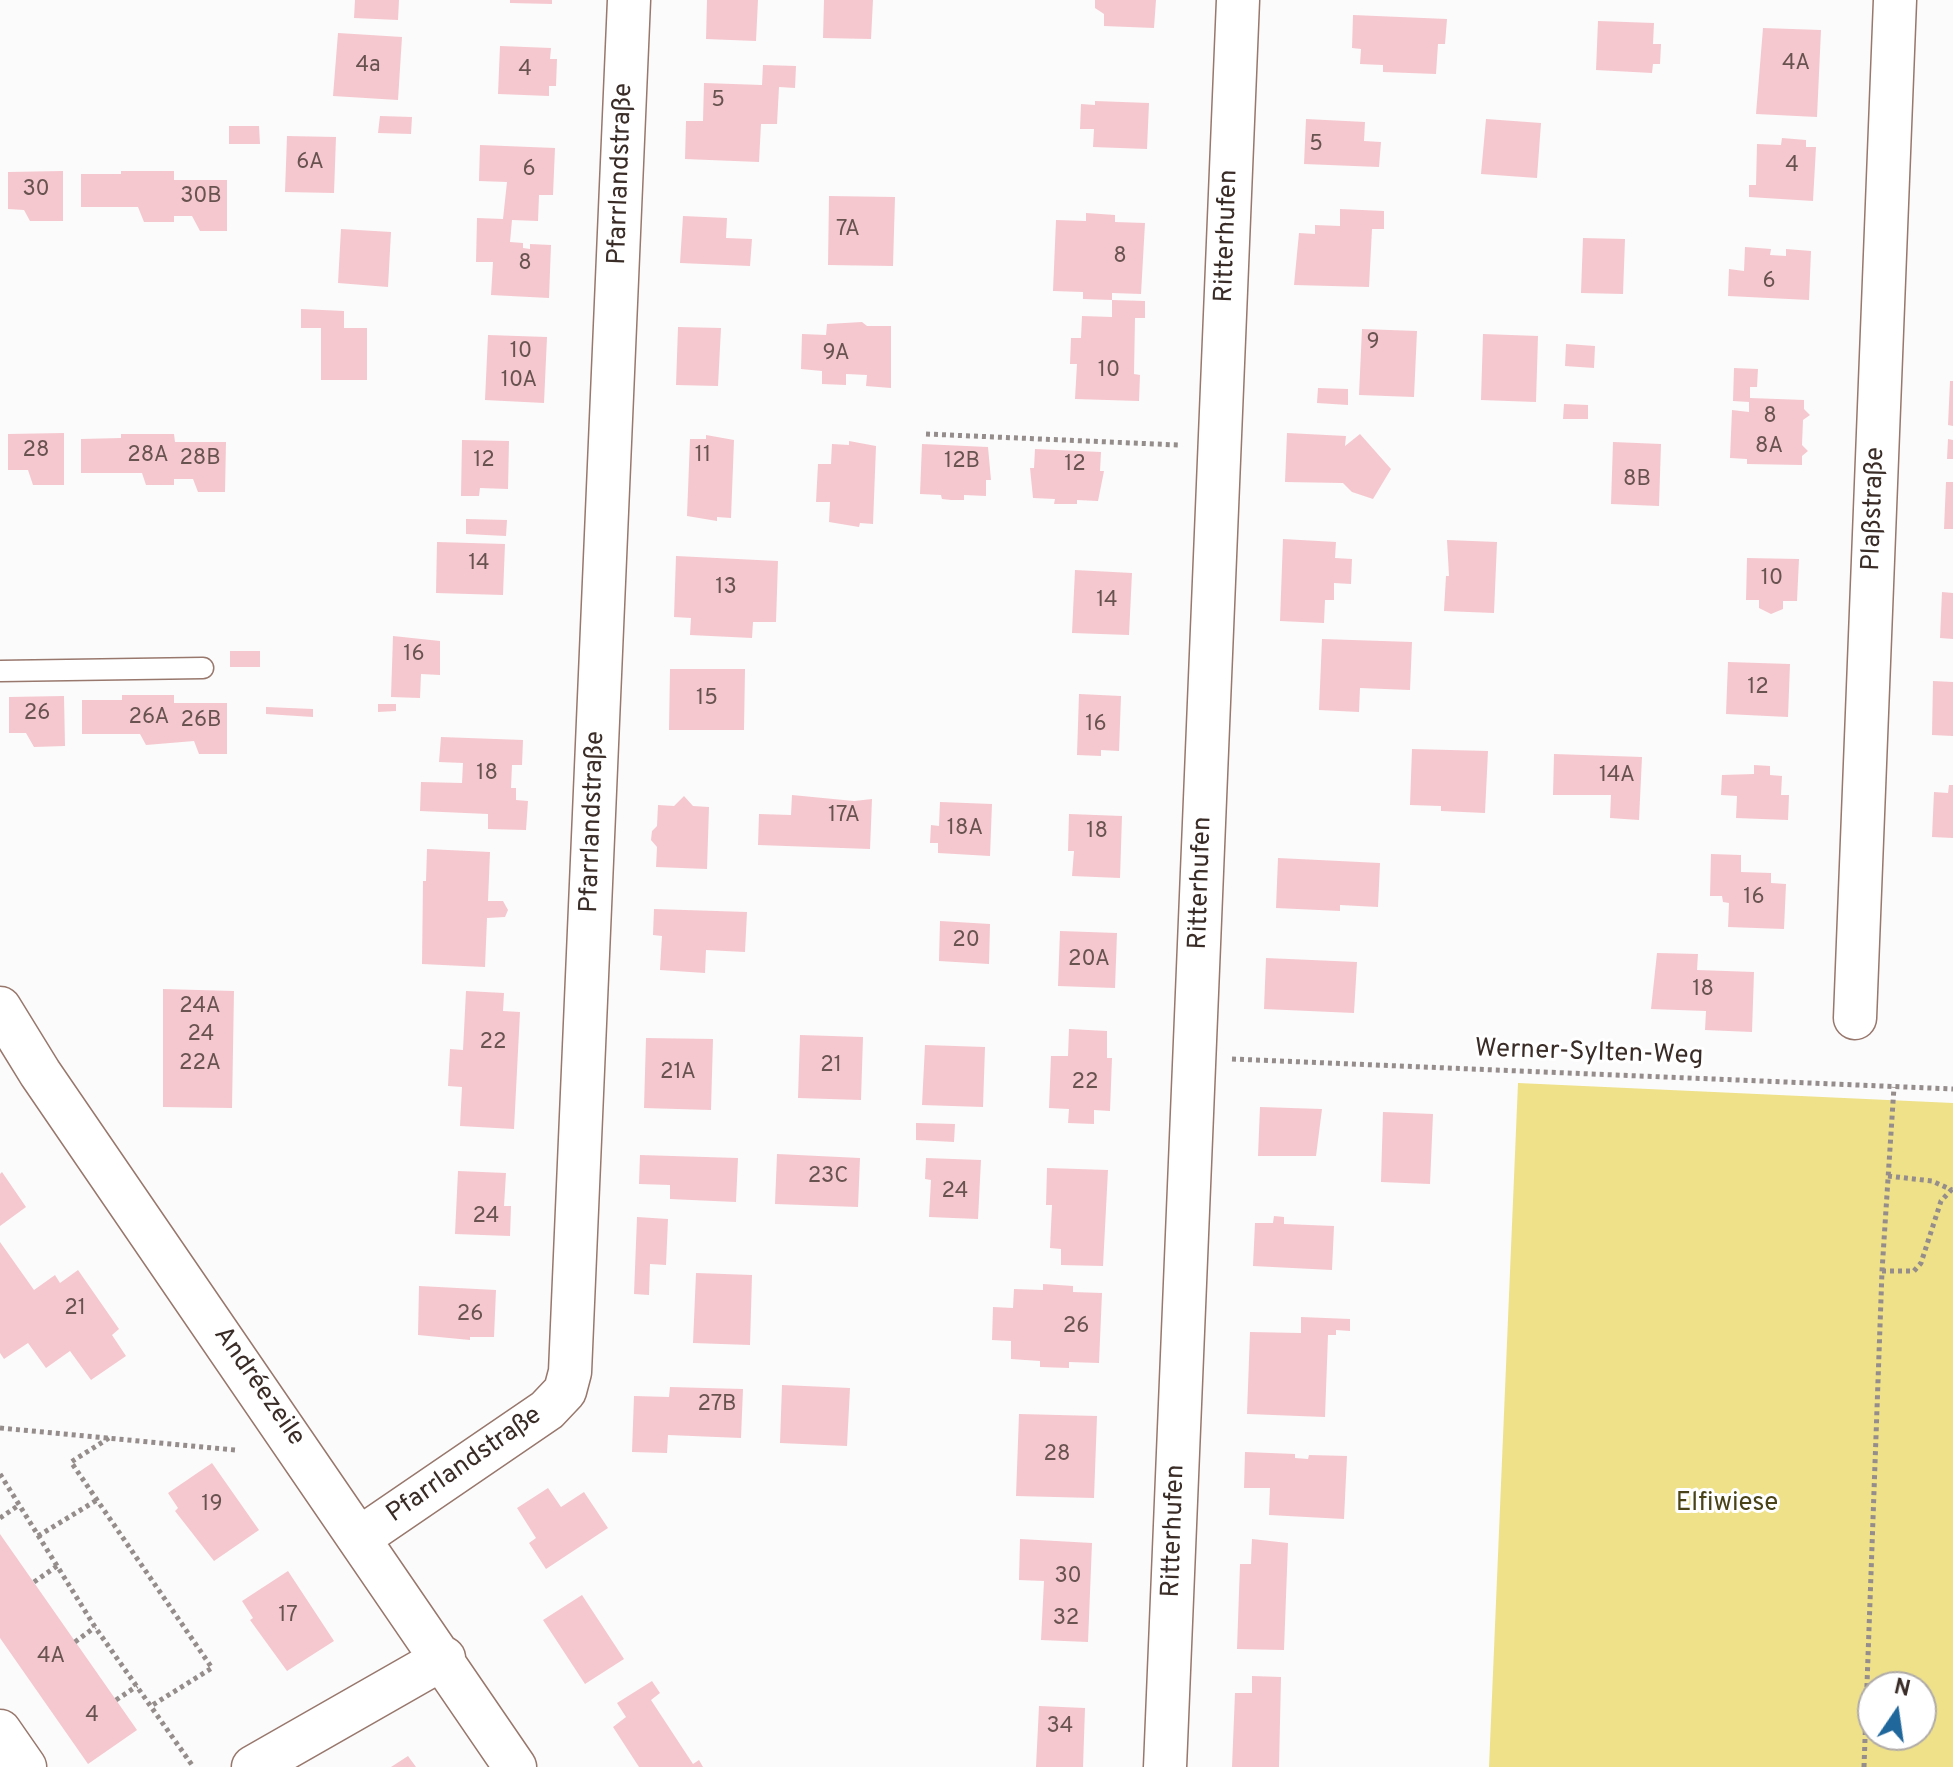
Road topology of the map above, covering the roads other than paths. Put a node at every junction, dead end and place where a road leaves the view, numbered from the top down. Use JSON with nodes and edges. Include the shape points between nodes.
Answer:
{"nodes":[{"id":1,"x":629,"y":0,"type":"edge"},
{"id":2,"x":1238,"y":0,"type":"edge"},
{"id":3,"x":1895,"y":0,"type":"edge"},
{"id":4,"x":203,"y":668,"type":"dead end"},
{"id":5,"x":0,"y":671,"type":"edge"},
{"id":6,"x":0,"y":1008,"type":"edge"},
{"id":7,"x":1855,"y":1018,"type":"dead end"},
{"id":8,"x":361,"y":1537,"type":"junction"},
{"id":9,"x":444,"y":1658,"type":"junction"},
{"id":10,"x":0,"y":1731,"type":"edge"},
{"id":11,"x":25,"y":1767,"type":"edge"},
{"id":12,"x":253,"y":1767,"type":"edge"},
{"id":13,"x":515,"y":1767,"type":"edge"},
{"id":14,"x":1165,"y":1767,"type":"edge"}],
"edges":[{"from":1,"to":8,"type":"street","name":"Pfarrlandstraße","via":[[570,1372],[565,1391],[547,1410]]},
{"from":2,"to":14,"type":"street","name":"Ritterhufen"},
{"from":3,"to":7,"type":"street","name":"Plaßstraße"},
{"from":4,"to":5,"type":"lane"},
{"from":6,"to":8,"type":"street","name":"Andréezeile"},
{"from":8,"to":9,"type":"street","name":"Andréezeile"},
{"from":9,"to":12,"type":"street"},
{"from":9,"to":13,"type":"street","name":"Andréezeile"},
{"from":10,"to":11,"type":"street"}]}
